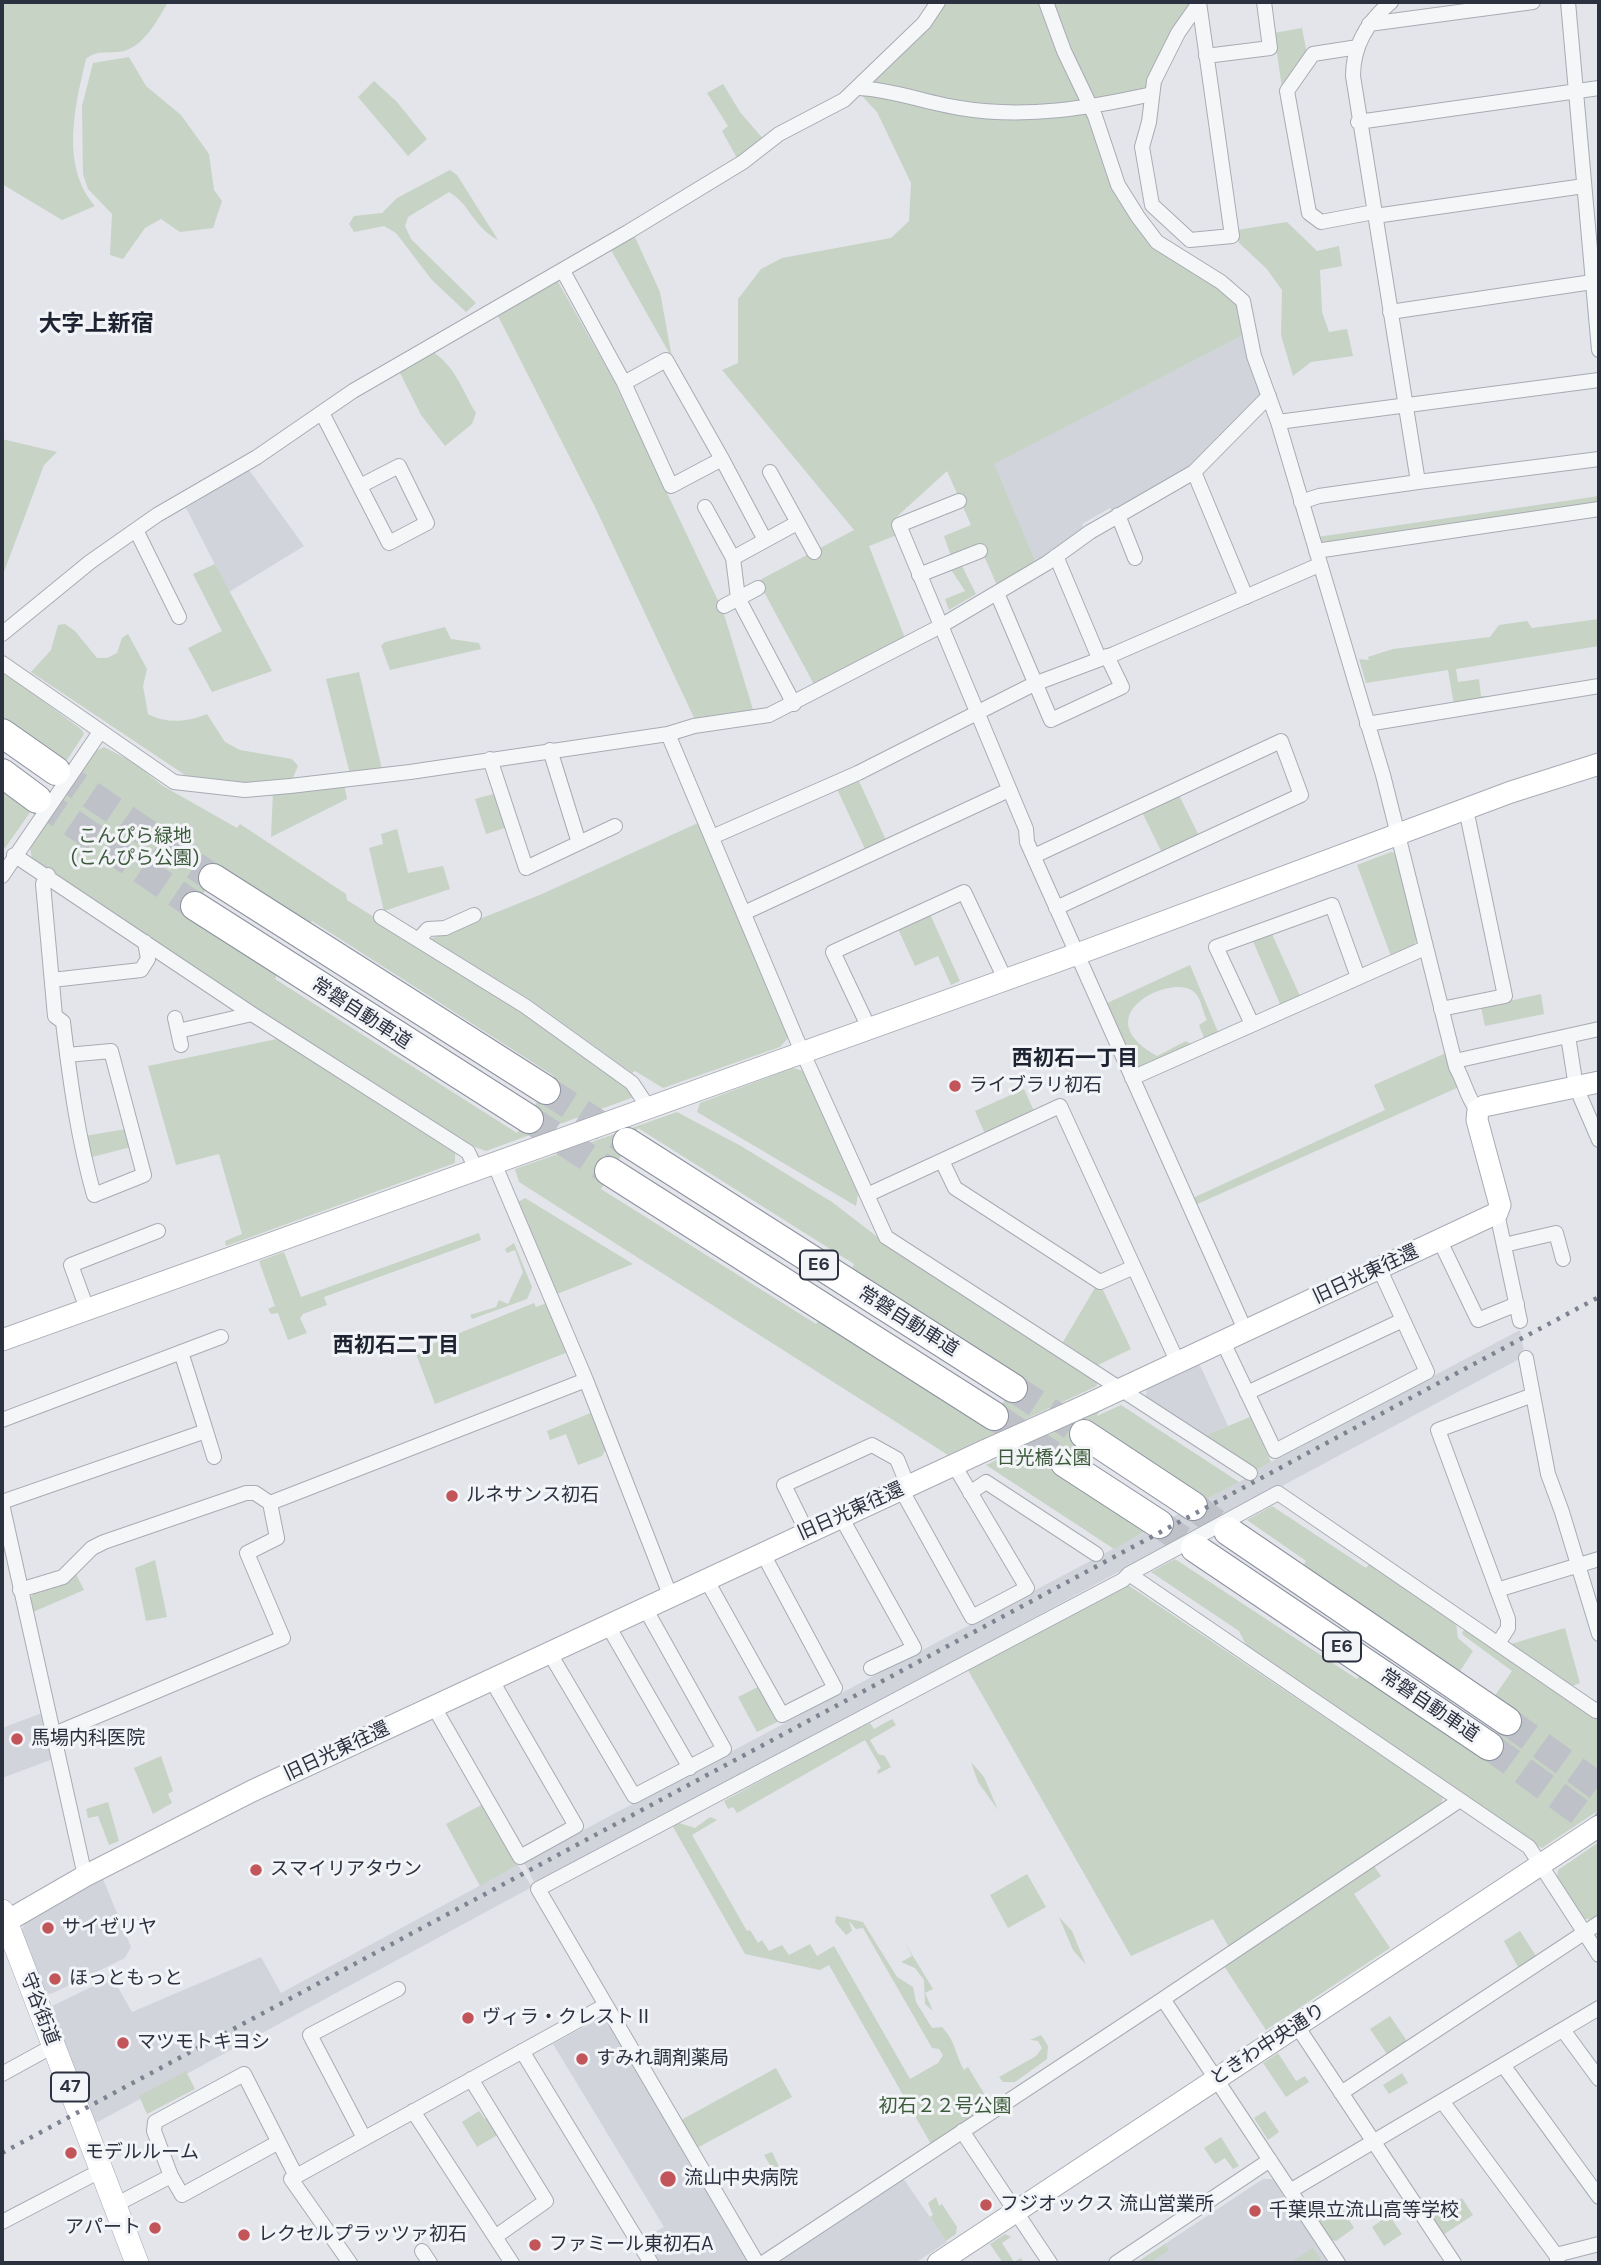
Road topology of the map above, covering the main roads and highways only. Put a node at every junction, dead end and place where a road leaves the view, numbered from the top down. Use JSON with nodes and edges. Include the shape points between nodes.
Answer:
{"nodes":[{"id":1,"x":2,"y":733,"type":"edge"},
{"id":2,"x":56,"y":771,"type":"tunnel mouth"},
{"id":3,"x":2,"y":773,"type":"edge"},
{"id":4,"x":37,"y":799,"type":"tunnel mouth"},
{"id":5,"x":213,"y":878,"type":"tunnel mouth"},
{"id":6,"x":195,"y":906,"type":"tunnel mouth"},
{"id":7,"x":545,"y":1090,"type":"tunnel mouth"},
{"id":8,"x":529,"y":1119,"type":"tunnel mouth"},
{"id":9,"x":627,"y":1142,"type":"tunnel mouth"},
{"id":10,"x":609,"y":1171,"type":"tunnel mouth"},
{"id":11,"x":1013,"y":1388,"type":"tunnel mouth"},
{"id":12,"x":995,"y":1416,"type":"tunnel mouth"},
{"id":13,"x":1084,"y":1434,"type":"tunnel mouth"},
{"id":14,"x":1065,"y":1463,"type":"tunnel mouth"},
{"id":15,"x":1193,"y":1506,"type":"tunnel mouth"},
{"id":16,"x":1159,"y":1524,"type":"tunnel mouth"},
{"id":17,"x":1228,"y":1531,"type":"tunnel mouth"},
{"id":18,"x":1195,"y":1548,"type":"tunnel mouth"},
{"id":19,"x":1507,"y":1721,"type":"tunnel mouth"},
{"id":20,"x":1489,"y":1746,"type":"tunnel mouth"},
{"id":21,"x":3,"y":1919,"type":"edge"},
{"id":22,"x":137,"y":2263,"type":"edge"}],
"edges":[{"from":1,"to":2,"type":"highway"},
{"from":3,"to":4,"type":"highway"},
{"from":5,"to":7,"type":"highway","name":"常磐自動車道"},
{"from":6,"to":8,"type":"highway","name":"常磐自動車道"},
{"from":9,"to":11,"type":"highway","name":"常磐自動車道","number":"E6"},
{"from":10,"to":12,"type":"highway","name":"常磐自動車道","number":"E6"},
{"from":13,"to":15,"type":"highway"},
{"from":14,"to":16,"type":"highway"},
{"from":17,"to":19,"type":"highway","name":"常磐自動車道","number":"E6"},
{"from":18,"to":20,"type":"highway","name":"常磐自動車道","number":"E6"},
{"from":21,"to":22,"type":"main road","name":"守谷街道","number":"47"}]}
